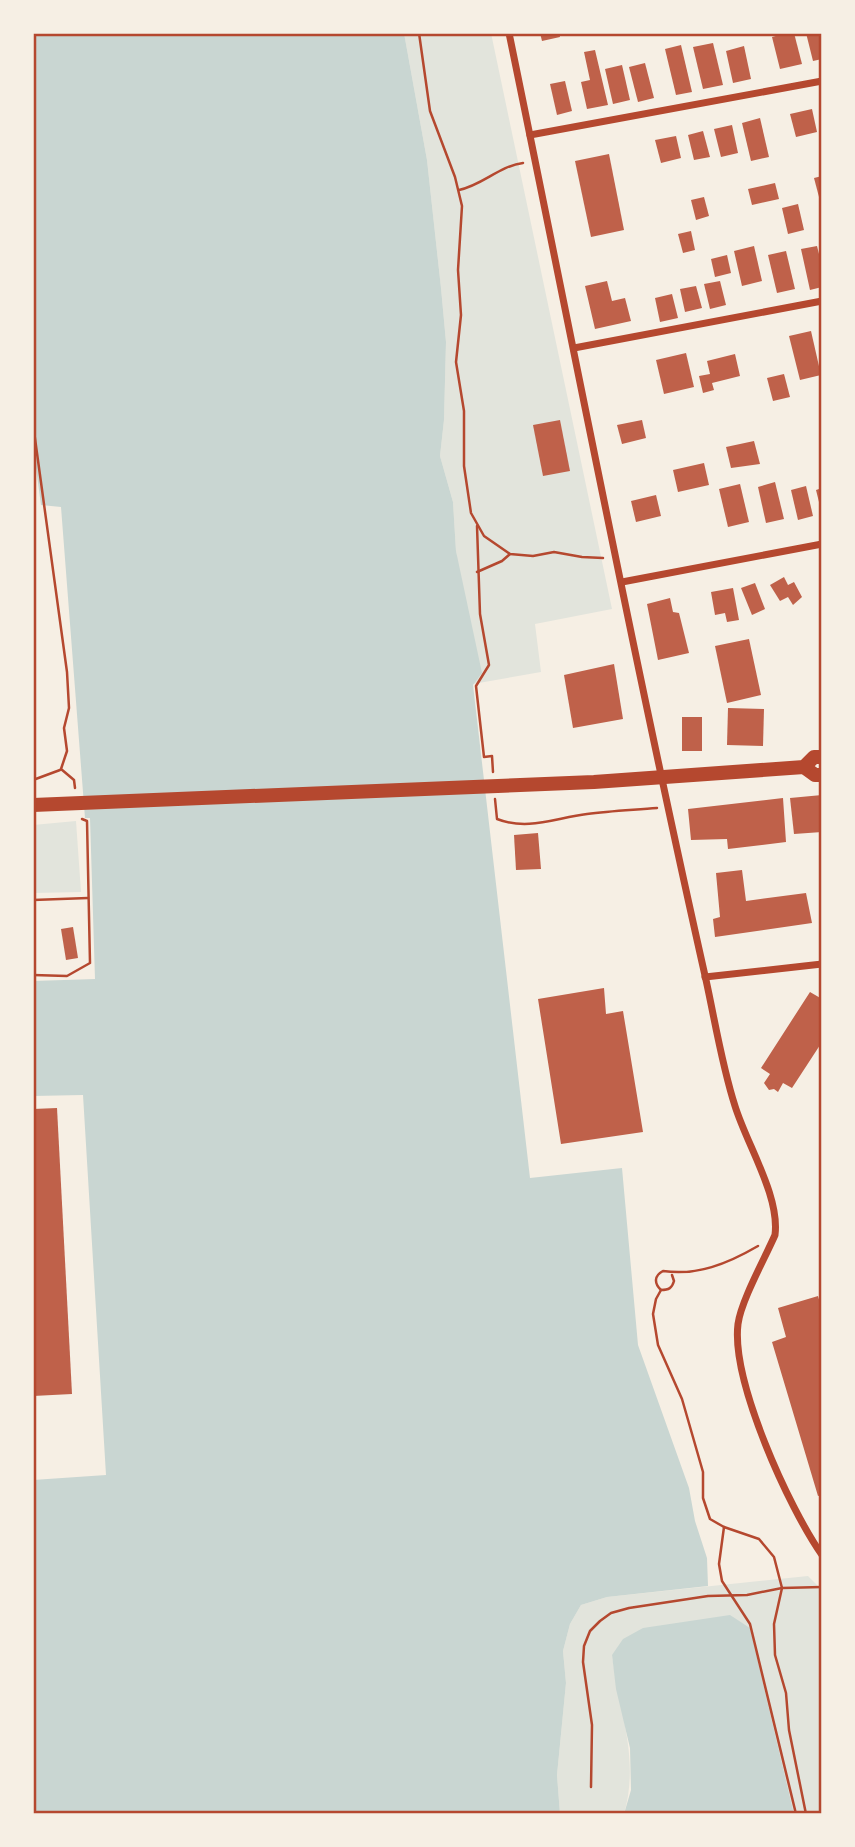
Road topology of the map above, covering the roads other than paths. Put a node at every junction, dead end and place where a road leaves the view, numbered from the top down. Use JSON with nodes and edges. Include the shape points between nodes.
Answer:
{"nodes":[{"id":1,"x":509,"y":33,"type":"edge"},
{"id":2,"x":822,"y":81,"type":"edge"},
{"id":3,"x":530,"y":135,"type":"junction"},
{"id":4,"x":822,"y":301,"type":"edge"},
{"id":5,"x":574,"y":348,"type":"junction"},
{"id":6,"x":822,"y":544,"type":"edge"},
{"id":7,"x":622,"y":582,"type":"junction"},
{"id":8,"x":822,"y":757,"type":"edge"},
{"id":9,"x":804,"y":767,"type":"junction"},
{"id":10,"x":822,"y":775,"type":"edge"},
{"id":11,"x":662,"y":778,"type":"junction"},
{"id":12,"x":33,"y":805,"type":"edge"},
{"id":13,"x":822,"y":964,"type":"edge"},
{"id":14,"x":705,"y":977,"type":"junction"},
{"id":15,"x":822,"y":1555,"type":"edge"}],
"edges":[{"from":1,"to":3,"type":"street"},
{"from":2,"to":3,"type":"street"},
{"from":3,"to":5,"type":"street"},
{"from":4,"to":5,"type":"street"},
{"from":5,"to":7,"type":"street"},
{"from":6,"to":7,"type":"street"},
{"from":7,"to":11,"type":"street"},
{"from":8,"to":9,"type":"main road","via":[[814,757]]},
{"from":9,"to":10,"type":"main road"},
{"from":9,"to":11,"type":"main road"},
{"from":11,"to":12,"type":"main road","via":[[71,798]]},
{"from":11,"to":14,"type":"street"},
{"from":13,"to":14,"type":"street"},
{"from":14,"to":15,"type":"street","via":[[734,1105],[774,1202],[777,1221],[738,1322],[738,1349],[755,1417],[786,1491]]}]}
